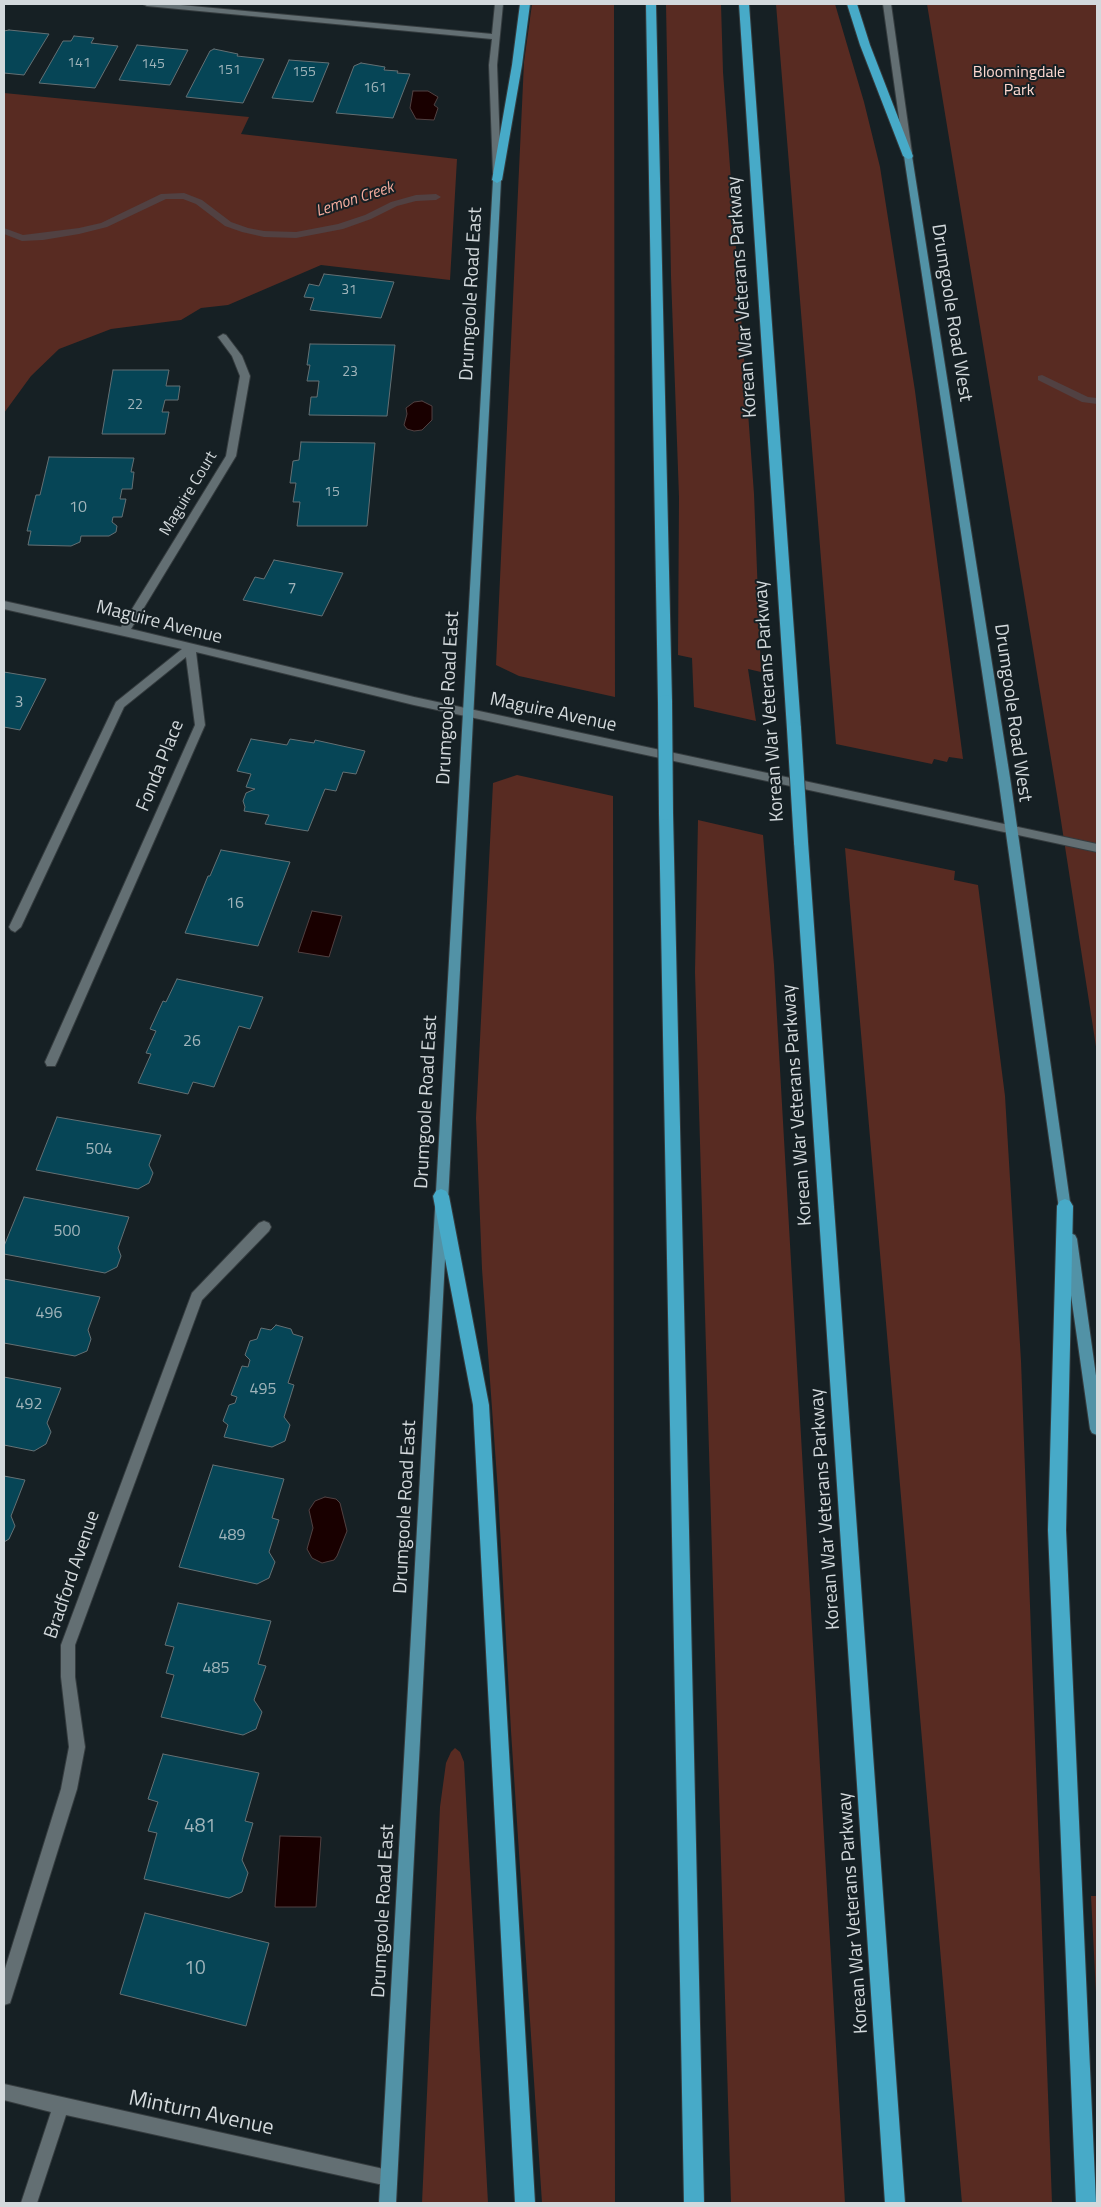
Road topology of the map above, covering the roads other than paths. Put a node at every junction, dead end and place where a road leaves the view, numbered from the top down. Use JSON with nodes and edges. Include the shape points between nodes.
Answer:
{"nodes":[{"id":1,"x":147,"y":4,"type":"edge"},
{"id":2,"x":499,"y":4,"type":"edge"},
{"id":3,"x":525,"y":4,"type":"edge"},
{"id":4,"x":651,"y":4,"type":"edge"},
{"id":5,"x":744,"y":4,"type":"edge"},
{"id":6,"x":852,"y":4,"type":"edge"},
{"id":7,"x":887,"y":4,"type":"edge"},
{"id":8,"x":496,"y":37,"type":"junction"},
{"id":9,"x":908,"y":156,"type":"junction"},
{"id":10,"x":497,"y":180,"type":"junction"},
{"id":11,"x":223,"y":337,"type":"dead end"},
{"id":12,"x":4,"y":605,"type":"edge"},
{"id":13,"x":124,"y":631,"type":"junction"},
{"id":14,"x":190,"y":648,"type":"junction"},
{"id":15,"x":468,"y":712,"type":"junction"},
{"id":16,"x":1010,"y":831,"type":"junction"},
{"id":17,"x":1097,"y":848,"type":"edge"},
{"id":18,"x":15,"y":928,"type":"dead end"},
{"id":19,"x":51,"y":1062,"type":"dead end"},
{"id":20,"x":441,"y":1196,"type":"junction"},
{"id":21,"x":1065,"y":1206,"type":"junction"},
{"id":22,"x":264,"y":1226,"type":"dead end"},
{"id":23,"x":1097,"y":1429,"type":"edge"},
{"id":24,"x":4,"y":1997,"type":"edge"},
{"id":25,"x":4,"y":2092,"type":"edge"},
{"id":26,"x":61,"y":2106,"type":"junction"},
{"id":27,"x":388,"y":2178,"type":"junction"},
{"id":28,"x":29,"y":2203,"type":"edge"},
{"id":29,"x":387,"y":2203,"type":"edge"},
{"id":30,"x":525,"y":2203,"type":"edge"},
{"id":31,"x":694,"y":2203,"type":"edge"},
{"id":32,"x":895,"y":2203,"type":"edge"},
{"id":33,"x":1086,"y":2203,"type":"edge"}],
"edges":[{"from":1,"to":8,"type":"street"},
{"from":2,"to":8,"type":"street","name":"Drumgoole Road East"},
{"from":3,"to":10,"type":"highway"},
{"from":4,"to":31,"type":"highway","bridge":true},
{"from":5,"to":32,"type":"highway","name":"Korean War Veterans Parkway","bridge":true},
{"from":6,"to":9,"type":"highway","via":[[864,45]]},
{"from":7,"to":9,"type":"street","name":"Drumgoole Road West"},
{"from":8,"to":10,"type":"street","name":"Drumgoole Road East","via":[[493,65]]},
{"from":9,"to":16,"type":"main road","name":"Drumgoole Road West"},
{"from":10,"to":15,"type":"main road","name":"Drumgoole Road East"},
{"from":11,"to":13,"type":"street","name":"Maguire Court","via":[[246,376],[231,456]]},
{"from":12,"to":13,"type":"street","name":"Maguire Avenue"},
{"from":13,"to":14,"type":"street","name":"Maguire Avenue"},
{"from":14,"to":15,"type":"street","name":"Maguire Avenue"},
{"from":14,"to":18,"type":"street","via":[[120,705]]},
{"from":14,"to":19,"type":"street","name":"Fonda Place","via":[[200,725]]},
{"from":15,"to":16,"type":"street","name":"Maguire Avenue"},
{"from":15,"to":20,"type":"main road","name":"Drumgoole Road East"},
{"from":16,"to":17,"type":"street","name":"Maguire Avenue"},
{"from":16,"to":21,"type":"main road","name":"Drumgoole Road West"},
{"from":20,"to":27,"type":"main road","name":"Drumgoole Road East"},
{"from":20,"to":30,"type":"highway","via":[[481,1405]]},
{"from":21,"to":23,"type":"main road","name":"Drumgoole Road West"},
{"from":21,"to":33,"type":"highway","via":[[1057,1530]]},
{"from":22,"to":24,"type":"street","name":"Bradford Avenue","via":[[198,1297],[68,1646],[68,1677],[77,1747],[69,1789]]},
{"from":25,"to":26,"type":"street","name":"Minturn Avenue"},
{"from":26,"to":27,"type":"street","name":"Minturn Avenue"},
{"from":26,"to":28,"type":"street"},
{"from":27,"to":29,"type":"main road","name":"Drumgoole Road East"}]}
